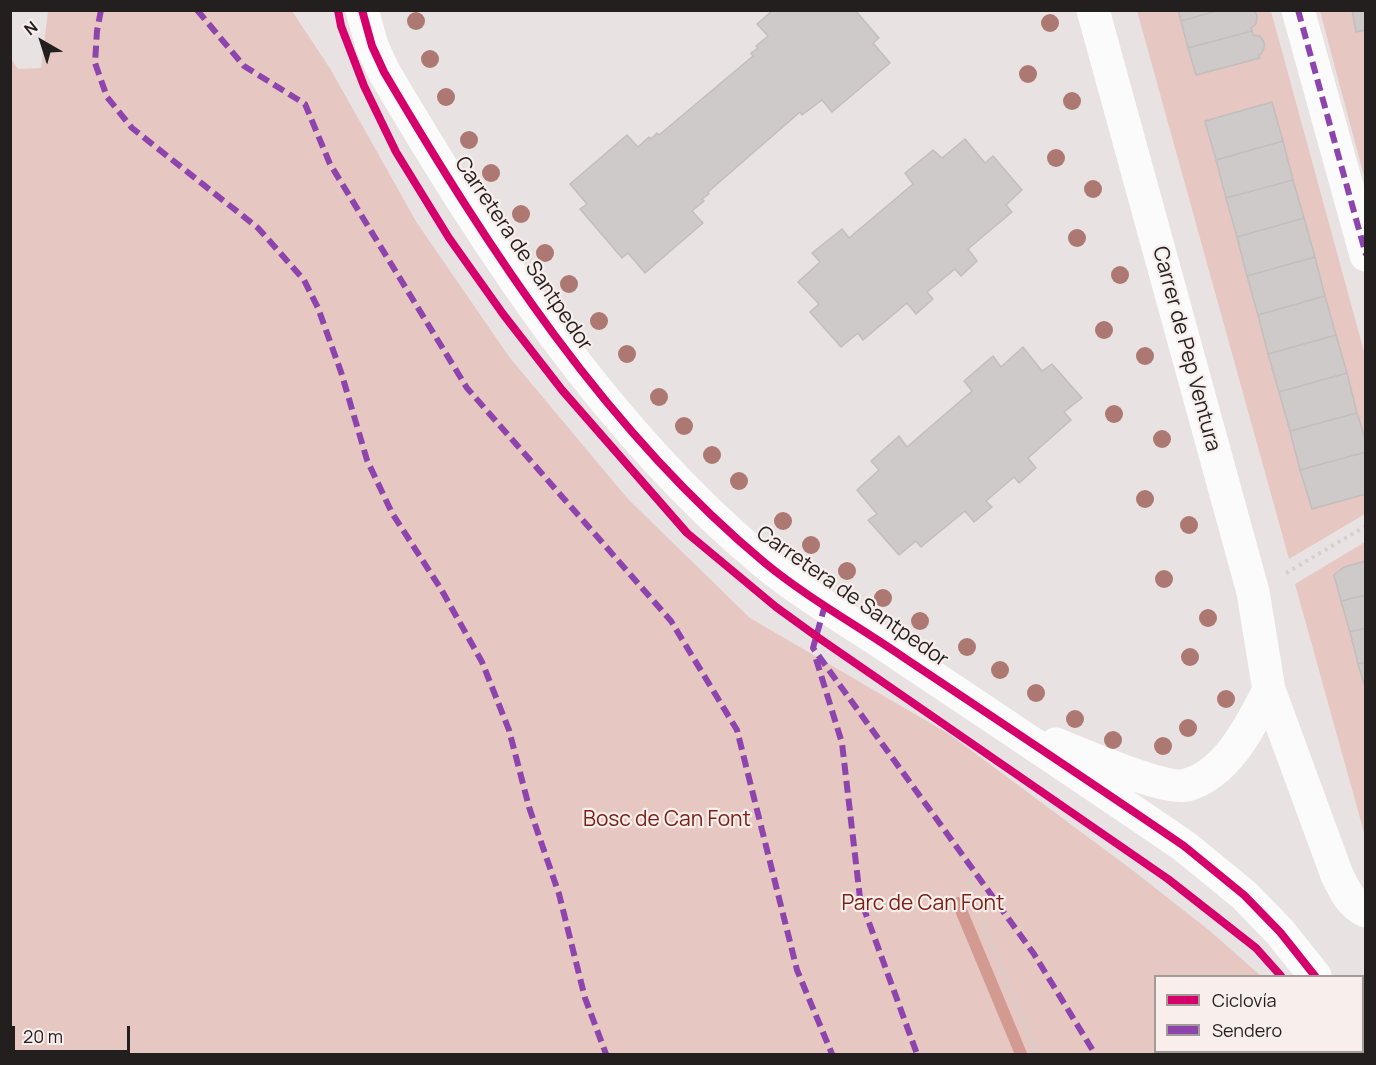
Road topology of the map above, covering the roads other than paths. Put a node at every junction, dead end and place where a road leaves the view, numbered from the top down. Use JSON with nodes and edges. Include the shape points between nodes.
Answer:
{"nodes":[{"id":1,"x":362,"y":10,"type":"edge"},
{"id":2,"x":1093,"y":10,"type":"edge"},
{"id":3,"x":1298,"y":10,"type":"edge"},
{"id":4,"x":1365,"y":255,"type":"edge"},
{"id":5,"x":1269,"y":690,"type":"junction"},
{"id":6,"x":1006,"y":726,"type":"junction"},
{"id":7,"x":1365,"y":910,"type":"edge"},
{"id":8,"x":1314,"y":975,"type":"edge"}],
"edges":[{"from":1,"to":6,"type":"street","name":"Carretera de Santpedor","via":[[384,72],[476,223],[553,333],[648,451],[681,487],[767,565]]},
{"from":2,"to":5,"type":"street","name":"Carrer de Pep Ventura","via":[[1253,592]]},
{"from":3,"to":4,"type":"street"},
{"from":5,"to":6,"type":"street","via":[[1228,757],[1209,774],[1185,786],[1162,784]]},
{"from":5,"to":7,"type":"street","name":"Carrer de Pep Ventura","via":[[1337,874],[1356,907]]},
{"from":6,"to":8,"type":"street","name":"Carretera de Santpedor","via":[[1184,846],[1244,895]]}]}
